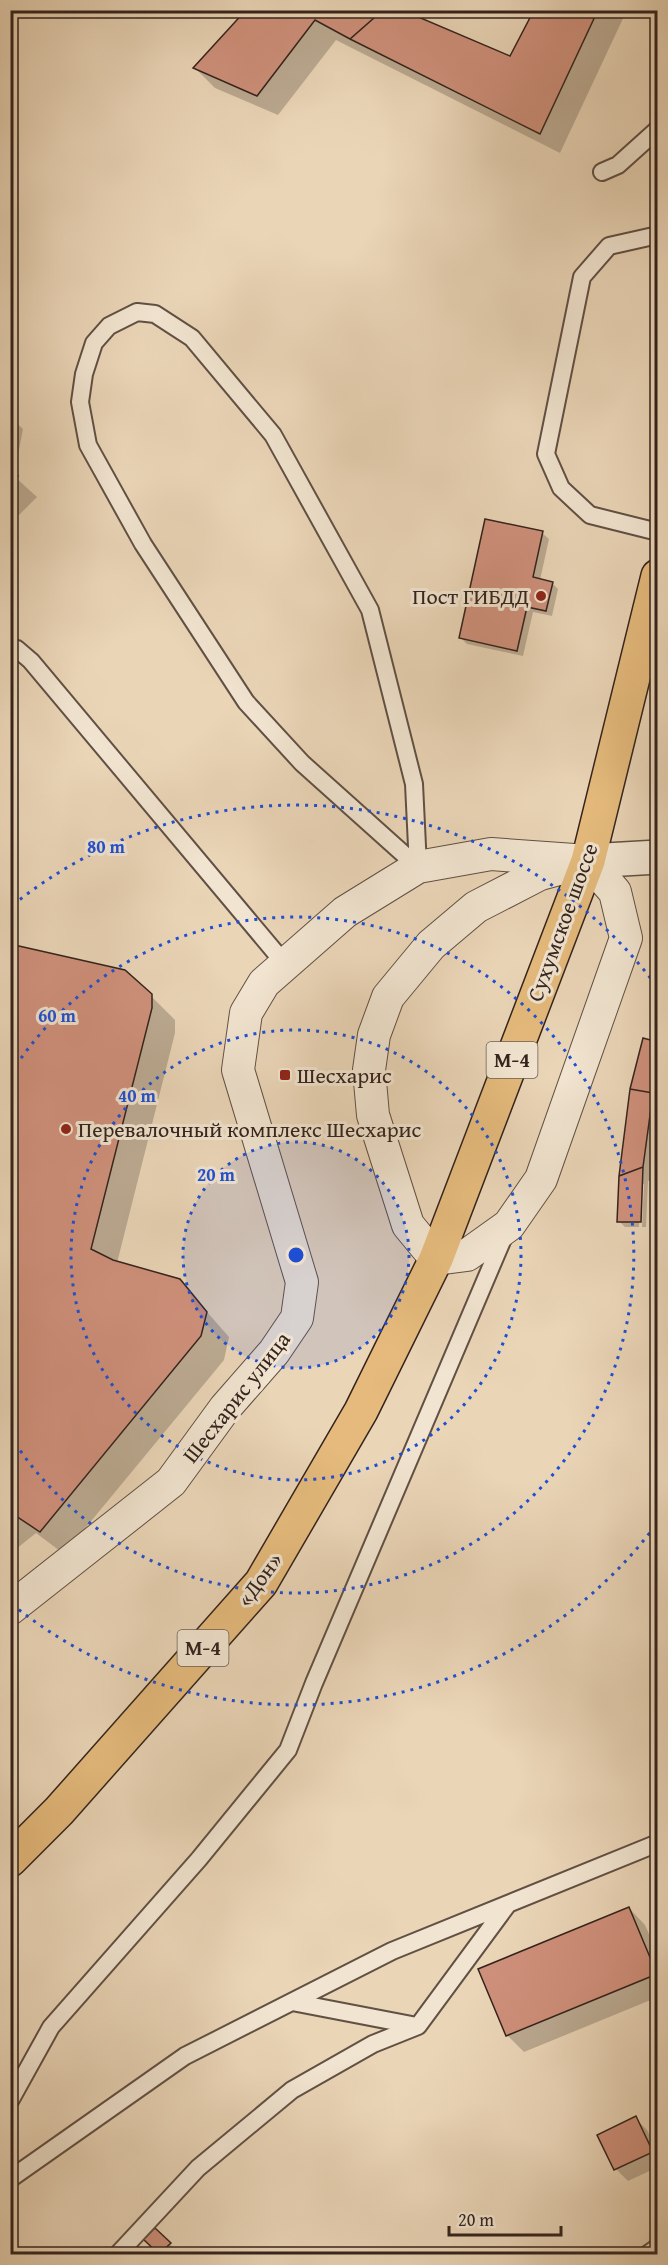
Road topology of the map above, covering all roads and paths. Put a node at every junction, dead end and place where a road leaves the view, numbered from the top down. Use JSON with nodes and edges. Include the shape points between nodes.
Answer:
{"nodes":[{"id":1,"x":657,"y":129,"type":"edge"},
{"id":2,"x":602,"y":172,"type":"dead end"},
{"id":3,"x":657,"y":235,"type":"edge"},
{"id":4,"x":657,"y":532,"type":"edge"},
{"id":5,"x":657,"y":576,"type":"edge"},
{"id":6,"x":10,"y":648,"type":"edge"},
{"id":7,"x":657,"y":857,"type":"edge"},
{"id":8,"x":588,"y":861,"type":"junction"},
{"id":9,"x":418,"y":867,"type":"junction"},
{"id":10,"x":285,"y":964,"type":"junction"},
{"id":11,"x":509,"y":1225,"type":"junction"},
{"id":12,"x":435,"y":1258,"type":"junction"},
{"id":13,"x":10,"y":1609,"type":"edge"},
{"id":14,"x":657,"y":1843,"type":"edge"},
{"id":15,"x":10,"y":1860,"type":"edge"},
{"id":16,"x":508,"y":1904,"type":"junction"},
{"id":17,"x":291,"y":2002,"type":"junction"},
{"id":18,"x":418,"y":2026,"type":"junction"},
{"id":19,"x":10,"y":2101,"type":"edge"},
{"id":20,"x":10,"y":2179,"type":"edge"},
{"id":21,"x":657,"y":2247,"type":"edge"},
{"id":22,"x":118,"y":2254,"type":"edge"},
{"id":23,"x":648,"y":2254,"type":"edge"}],
"edges":[{"from":1,"to":2,"type":"lane","via":[[618,165]]},
{"from":3,"to":4,"type":"lane","via":[[609,246],[582,277],[546,454],[561,488],[590,514]]},
{"from":5,"to":8,"type":"highway","name":"Сухумское шоссе","number":"М-4"},
{"from":6,"to":10,"type":"lane","via":[[31,661]]},
{"from":7,"to":8,"type":"street"},
{"from":8,"to":9,"type":"street","name":"Шесхарис улица","via":[[491,854]]},
{"from":8,"to":11,"type":"street","via":[[615,892],[626,938],[541,1179]]},
{"from":8,"to":12,"type":"highway","name":"Сухумское шоссе","number":"М-4"},
{"from":8,"to":12,"type":"street","via":[[540,874],[476,907],[431,945],[388,997],[374,1035],[369,1070],[373,1115],[408,1225]]},
{"from":9,"to":9,"type":"lane","via":[[302,763],[246,702],[143,544],[88,445],[80,402],[93,343],[109,326],[137,312],[155,314],[192,338],[273,435],[370,610],[414,784]]},
{"from":9,"to":10,"type":"street","name":"Шесхарис улица","via":[[345,912]]},
{"from":10,"to":13,"type":"street","name":"Шесхарис улица","via":[[264,982],[246,1013],[238,1070],[302,1282],[297,1318],[171,1482]]},
{"from":11,"to":12,"type":"street","via":[[467,1255]]},
{"from":11,"to":19,"type":"lane","via":[[288,1750],[199,1859],[51,2027]]},
{"from":12,"to":15,"type":"highway","name":"«Дон»","number":"М-4","via":[[361,1411],[261,1583]]},
{"from":14,"to":16,"type":"lane"},
{"from":16,"to":17,"type":"lane","via":[[392,1952]]},
{"from":16,"to":18,"type":"lane"},
{"from":17,"to":18,"type":"lane"},
{"from":17,"to":20,"type":"lane","via":[[185,2056]]},
{"from":18,"to":22,"type":"lane","via":[[373,2044],[292,2090],[198,2168]]},
{"from":21,"to":23,"type":"lane"}]}
